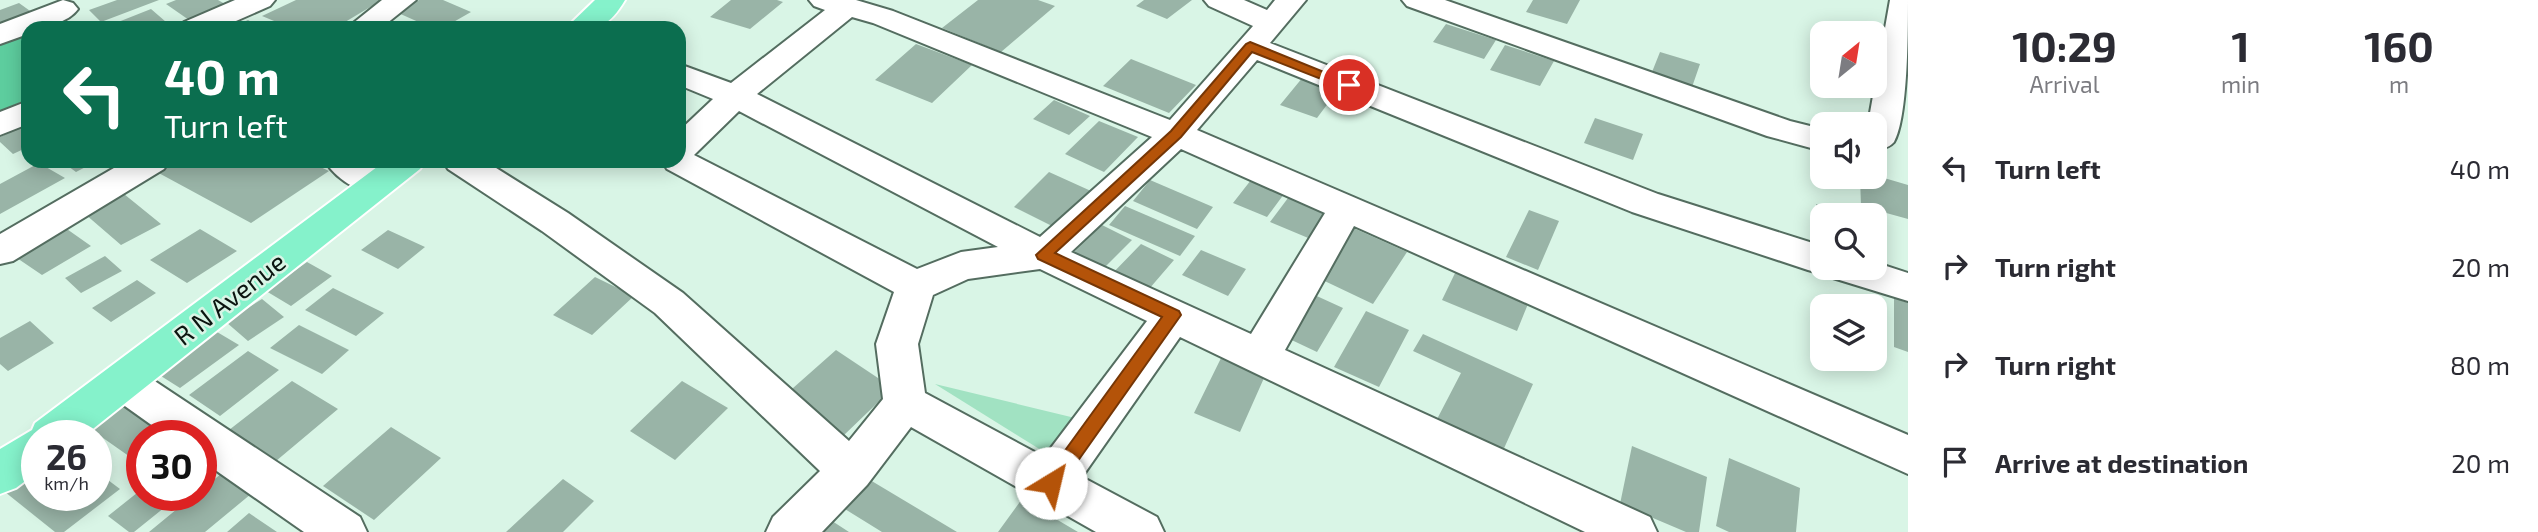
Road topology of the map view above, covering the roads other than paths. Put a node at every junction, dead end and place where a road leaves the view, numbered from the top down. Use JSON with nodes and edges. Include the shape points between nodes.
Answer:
{"nodes":[{"id":1,"x":260,"y":0,"type":"edge"},
{"id":2,"x":401,"y":0,"type":"edge"},
{"id":3,"x":610,"y":0,"type":"edge"},
{"id":4,"x":1219,"y":0,"type":"edge"},
{"id":5,"x":1417,"y":0,"type":"edge"},
{"id":6,"x":1905,"y":0,"type":"edge"},
{"id":7,"x":835,"y":3,"type":"edge"},
{"id":8,"x":67,"y":12,"type":"edge"},
{"id":9,"x":41,"y":21,"type":"edge"},
{"id":10,"x":211,"y":21,"type":"edge"},
{"id":11,"x":372,"y":21,"type":"edge"},
{"id":12,"x":591,"y":21,"type":"edge"},
{"id":13,"x":1271,"y":23,"type":"edge"},
{"id":14,"x":21,"y":28,"type":"edge"},
{"id":15,"x":0,"y":35,"type":"edge"},
{"id":16,"x":686,"y":77,"type":"edge"},
{"id":17,"x":735,"y":96,"type":"junction"},
{"id":18,"x":21,"y":114,"type":"edge"},
{"id":19,"x":1887,"y":118,"type":"edge"},
{"id":20,"x":0,"y":125,"type":"edge"},
{"id":21,"x":1176,"y":134,"type":"junction"},
{"id":22,"x":1810,"y":136,"type":"edge"},
{"id":23,"x":686,"y":143,"type":"edge"},
{"id":24,"x":686,"y":165,"type":"edge"},
{"id":25,"x":140,"y":168,"type":"edge"},
{"id":26,"x":371,"y":168,"type":"edge"},
{"id":27,"x":471,"y":168,"type":"edge"},
{"id":28,"x":392,"y":173,"type":"edge"},
{"id":29,"x":1347,"y":207,"type":"junction"},
{"id":30,"x":0,"y":251,"type":"edge"},
{"id":31,"x":1044,"y":255,"type":"junction"},
{"id":32,"x":1810,"y":256,"type":"edge"},
{"id":33,"x":1886,"y":280,"type":"edge"},
{"id":34,"x":916,"y":286,"type":"junction"},
{"id":35,"x":1908,"y":287,"type":"edge"},
{"id":36,"x":1173,"y":315,"type":"junction"},
{"id":37,"x":1260,"y":356,"type":"junction"},
{"id":38,"x":123,"y":382,"type":"junction"},
{"id":39,"x":905,"y":403,"type":"junction"},
{"id":40,"x":72,"y":420,"type":"edge"},
{"id":41,"x":1908,"y":456,"type":"edge"},
{"id":42,"x":21,"y":459,"type":"edge"},
{"id":43,"x":850,"y":471,"type":"junction"},
{"id":44,"x":0,"y":474,"type":"edge"},
{"id":45,"x":1051,"y":483,"type":"junction"},
{"id":46,"x":343,"y":532,"type":"edge"},
{"id":47,"x":790,"y":532,"type":"edge"},
{"id":48,"x":1140,"y":532,"type":"edge"},
{"id":49,"x":1633,"y":532,"type":"edge"}],
"edges":[{"from":1,"to":10,"type":"street"},
{"from":2,"to":11,"type":"street"},
{"from":3,"to":12,"type":"main road"},
{"from":4,"to":13,"type":"street"},
{"from":5,"to":22,"type":"street"},
{"from":6,"to":19,"type":"street"},
{"from":7,"to":17,"type":"street"},
{"from":7,"to":21,"type":"street","via":[[883,17]]},
{"from":8,"to":9,"type":"street"},
{"from":13,"to":21,"type":"street"},
{"from":13,"to":32,"type":"street","via":[[1645,203]]},
{"from":14,"to":15,"type":"street"},
{"from":16,"to":17,"type":"street"},
{"from":17,"to":23,"type":"street"},
{"from":17,"to":31,"type":"street"},
{"from":18,"to":20,"type":"street"},
{"from":21,"to":29,"type":"street"},
{"from":21,"to":31,"type":"street"},
{"from":24,"to":34,"type":"street"},
{"from":25,"to":30,"type":"street"},
{"from":26,"to":28,"type":"street"},
{"from":27,"to":43,"type":"street","via":[[669,303]]},
{"from":28,"to":38,"type":"main road","name":"R N Avenue"},
{"from":29,"to":37,"type":"street"},
{"from":29,"to":41,"type":"street"},
{"from":31,"to":34,"type":"street","via":[[961,266]]},
{"from":31,"to":36,"type":"street"},
{"from":33,"to":35,"type":"street"},
{"from":34,"to":39,"type":"street","via":[[897,344]]},
{"from":36,"to":37,"type":"street"},
{"from":36,"to":45,"type":"street"},
{"from":37,"to":49,"type":"street"},
{"from":38,"to":40,"type":"main road","name":"R N Avenue"},
{"from":38,"to":46,"type":"street"},
{"from":39,"to":43,"type":"street"},
{"from":39,"to":45,"type":"street"},
{"from":42,"to":44,"type":"main road"},
{"from":43,"to":47,"type":"street"},
{"from":45,"to":48,"type":"street"}]}
